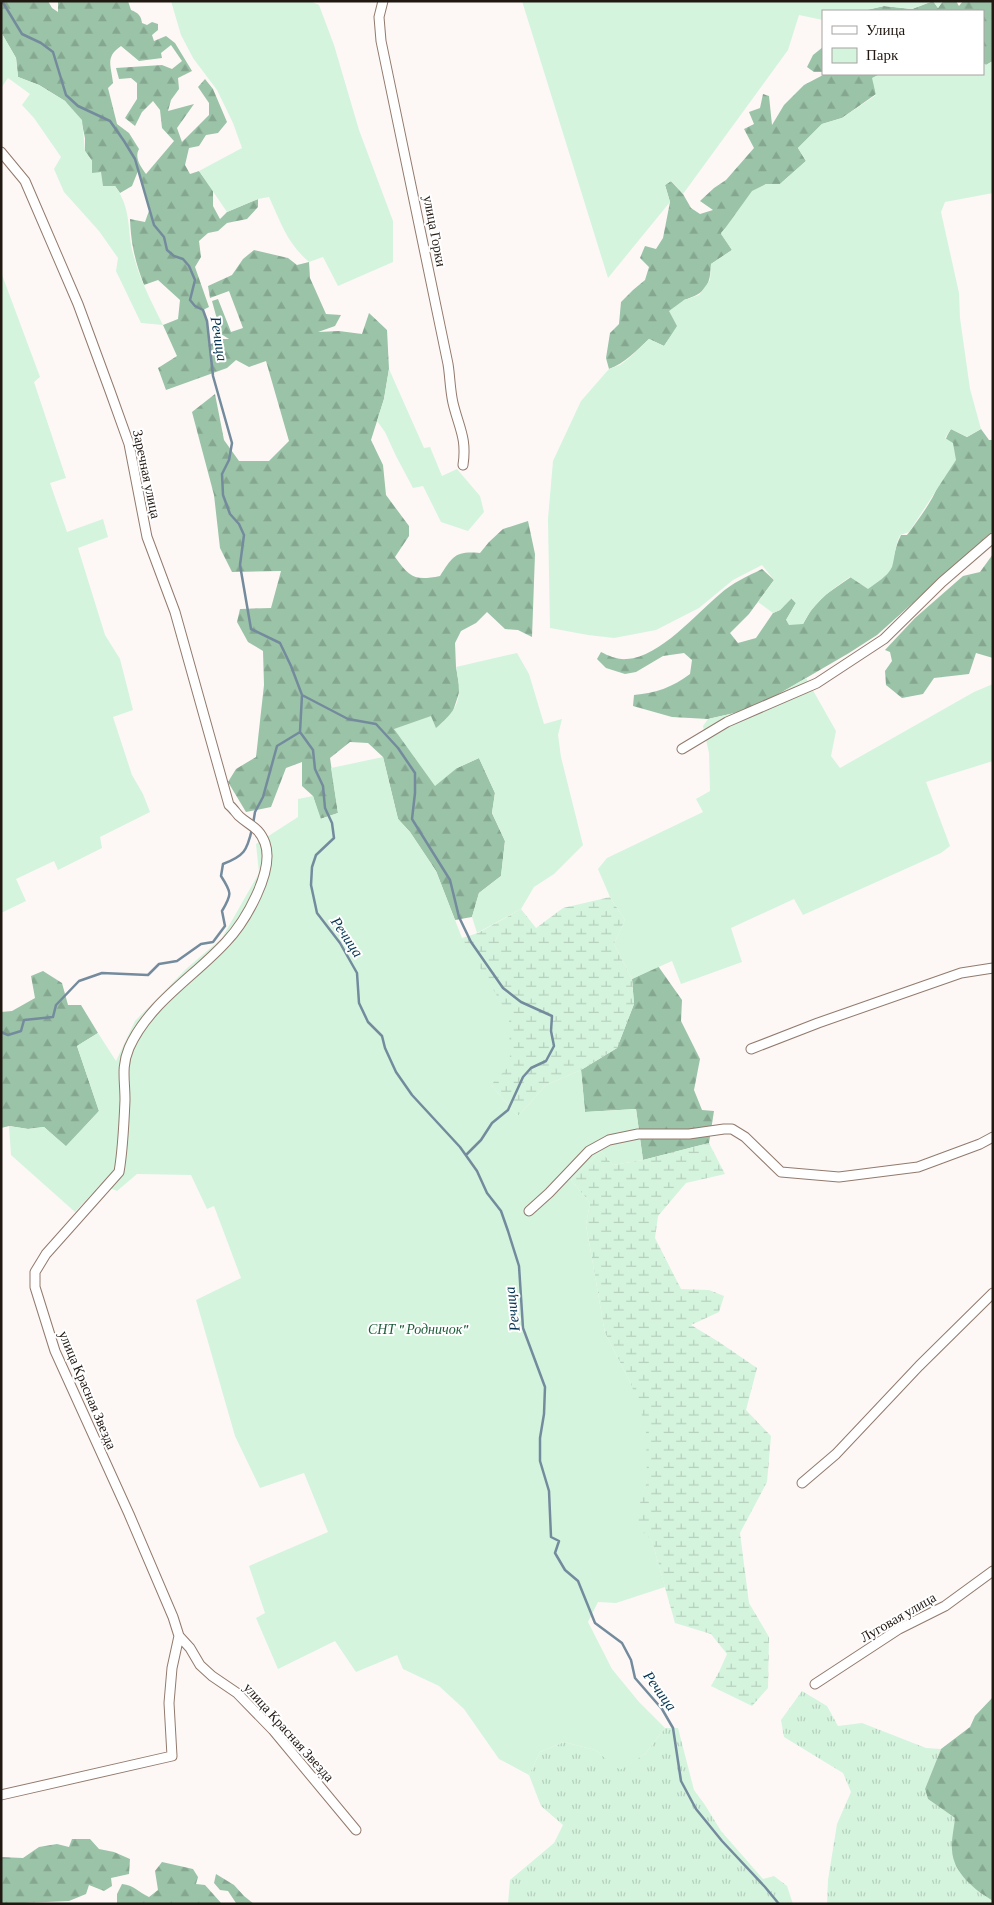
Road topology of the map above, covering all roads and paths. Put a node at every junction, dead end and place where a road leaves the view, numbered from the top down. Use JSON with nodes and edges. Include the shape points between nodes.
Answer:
{"nodes":[{"id":1,"x":383,"y":1,"type":"edge"},
{"id":2,"x":1,"y":152,"type":"edge"},
{"id":3,"x":463,"y":465,"type":"dead end"},
{"id":4,"x":993,"y":538,"type":"edge"},
{"id":5,"x":682,"y":749,"type":"dead end"},
{"id":6,"x":993,"y":968,"type":"edge"},
{"id":7,"x":751,"y":1049,"type":"dead end"},
{"id":8,"x":993,"y":1137,"type":"edge"},
{"id":9,"x":119,"y":1172,"type":"joint"},
{"id":10,"x":529,"y":1211,"type":"dead end"},
{"id":11,"x":993,"y":1293,"type":"edge"},
{"id":12,"x":802,"y":1483,"type":"dead end"},
{"id":13,"x":993,"y":1571,"type":"edge"},
{"id":14,"x":179,"y":1636,"type":"junction"},
{"id":15,"x":815,"y":1684,"type":"dead end"},
{"id":16,"x":1,"y":1795,"type":"edge"},
{"id":17,"x":356,"y":1830,"type":"dead end"}],
"edges":[{"from":1,"to":3,"type":"street","name":"улица Горки","via":[[379,17],[380,41],[448,364],[453,402],[463,431]]},
{"from":2,"to":9,"type":"street","name":"Заречная улица","via":[[25,181],[78,304],[129,444],[147,537],[174,612],[229,804],[255,826],[265,843],[268,861],[263,882],[227,941],[159,1005],[142,1024],[129,1048],[123,1066],[125,1099]]},
{"from":4,"to":5,"type":"street","via":[[884,639],[817,683],[726,722]]},
{"from":6,"to":7,"type":"street","via":[[962,973]]},
{"from":8,"to":10,"type":"street","via":[[918,1167],[838,1177],[781,1172],[745,1137],[732,1129],[689,1134],[638,1134],[609,1140],[588,1150]]},
{"from":9,"to":14,"type":"street","name":"улица Красная Звезда","via":[[46,1254],[35,1272],[34,1287],[54,1351],[129,1514]]},
{"from":11,"to":12,"type":"street","via":[[836,1454]]},
{"from":13,"to":15,"type":"street","name":"Луговая улица","via":[[945,1606],[899,1629]]},
{"from":14,"to":16,"type":"street","via":[[168,1703],[172,1756]]},
{"from":14,"to":17,"type":"street","name":"улица Красная Звезда","via":[[200,1665],[237,1693],[273,1730]]}]}
